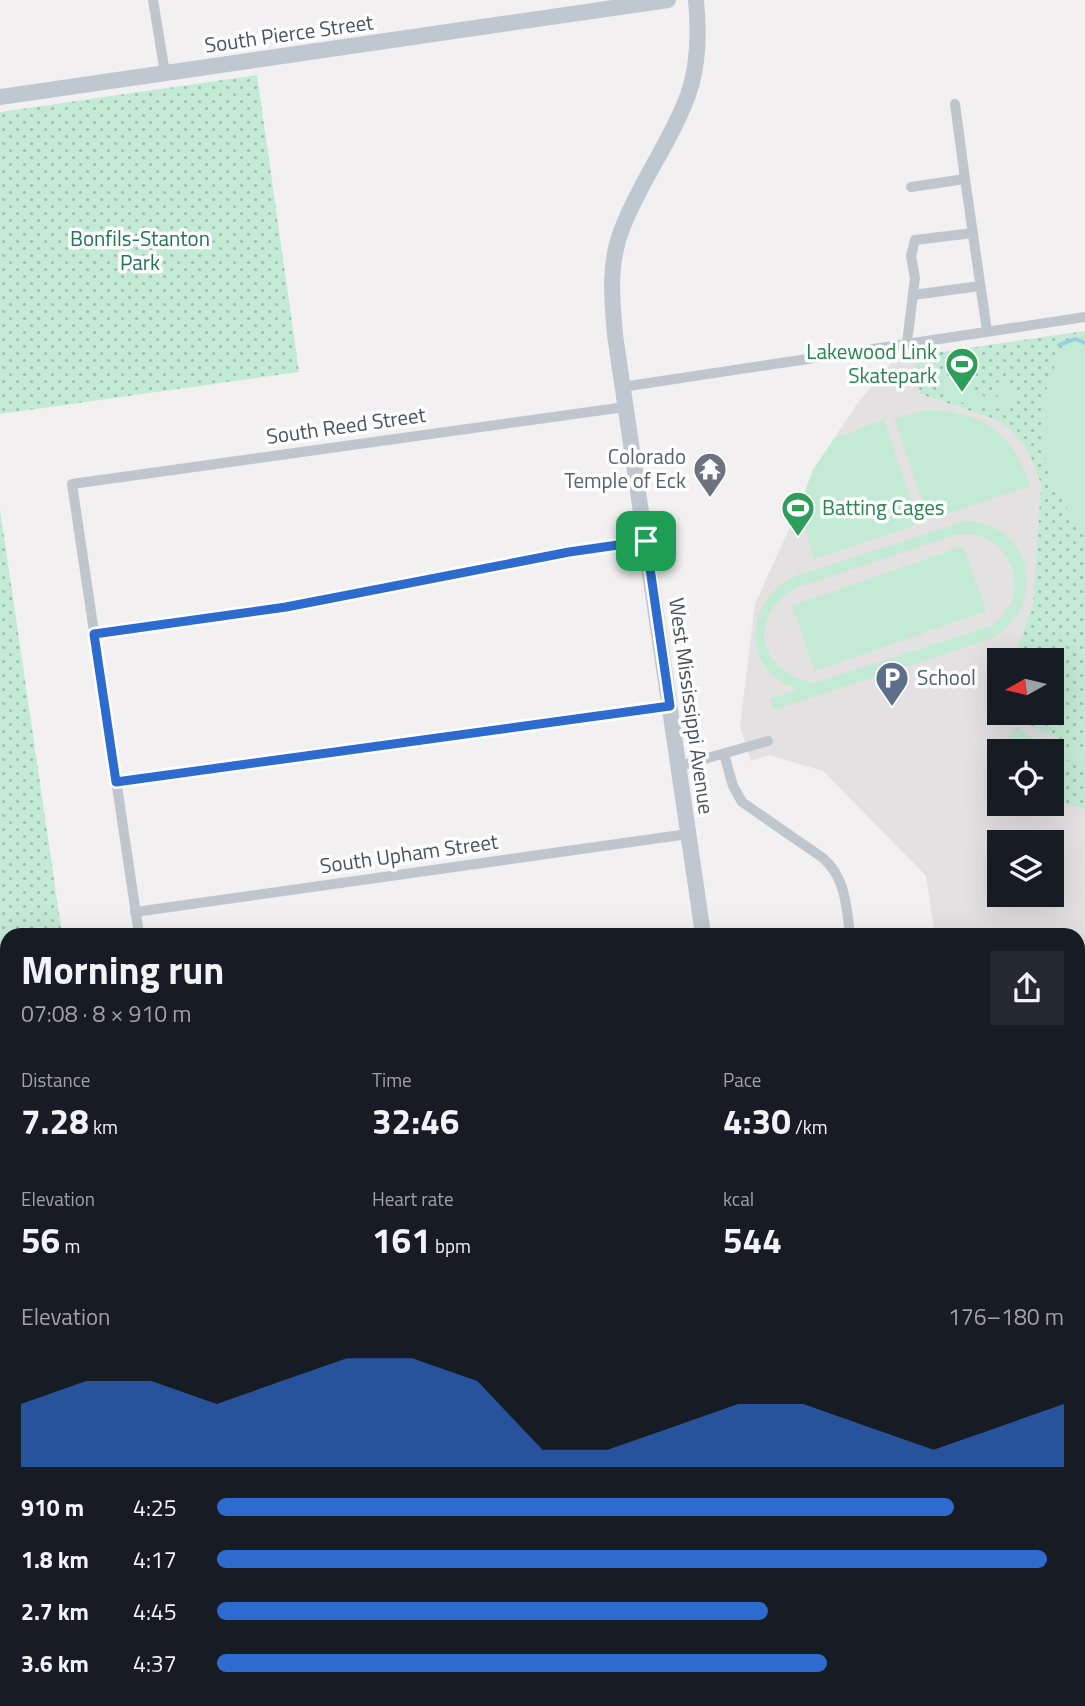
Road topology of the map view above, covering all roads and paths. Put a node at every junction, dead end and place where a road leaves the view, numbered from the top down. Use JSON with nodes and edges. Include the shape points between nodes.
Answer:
{"nodes":[{"id":1,"x":153,"y":0,"type":"edge"},
{"id":2,"x":668,"y":0,"type":"edge"},
{"id":3,"x":695,"y":0,"type":"edge"},
{"id":4,"x":165,"y":73,"type":"junction"},
{"id":5,"x":0,"y":97,"type":"edge"},
{"id":6,"x":955,"y":104,"type":"dead end"},
{"id":7,"x":965,"y":179,"type":"junction"},
{"id":8,"x":911,"y":187,"type":"dead end"},
{"id":9,"x":972,"y":233,"type":"junction"},
{"id":10,"x":980,"y":286,"type":"junction"},
{"id":11,"x":913,"y":295,"type":"junction"},
{"id":12,"x":1085,"y":317,"type":"edge"},
{"id":13,"x":987,"y":331,"type":"junction"},
{"id":14,"x":908,"y":343,"type":"junction"},
{"id":15,"x":622,"y":387,"type":"junction"},
{"id":16,"x":625,"y":407,"type":"junction"},
{"id":17,"x":646,"y":541,"type":"junction"},
{"id":18,"x":94,"y":634,"type":"junction"},
{"id":19,"x":670,"y":706,"type":"junction"},
{"id":20,"x":768,"y":741,"type":"dead end"},
{"id":21,"x":724,"y":754,"type":"junction"},
{"id":22,"x":680,"y":766,"type":"junction"},
{"id":23,"x":116,"y":782,"type":"junction"},
{"id":24,"x":688,"y":834,"type":"junction"},
{"id":25,"x":135,"y":912,"type":"junction"},
{"id":26,"x":138,"y":928,"type":"edge"},
{"id":27,"x":702,"y":928,"type":"edge"},
{"id":28,"x":849,"y":928,"type":"edge"}],
"edges":[{"from":1,"to":4,"type":"street"},
{"from":2,"to":4,"type":"main road","name":"South Pierce Street"},
{"from":3,"to":15,"type":"main road","name":"West Mississippi Avenue","via":[[698,47],[688,95],[636,196],[612,268]]},
{"from":4,"to":5,"type":"main road","name":"South Pierce Street"},
{"from":6,"to":7,"type":"street"},
{"from":7,"to":8,"type":"street"},
{"from":7,"to":9,"type":"street"},
{"from":9,"to":10,"type":"street"},
{"from":9,"to":11,"type":"street","via":[[915,240]]},
{"from":10,"to":11,"type":"street"},
{"from":10,"to":13,"type":"street"},
{"from":11,"to":14,"type":"street"},
{"from":12,"to":13,"type":"street"},
{"from":13,"to":14,"type":"street"},
{"from":14,"to":15,"type":"street"},
{"from":15,"to":16,"type":"main road","name":"West Mississippi Avenue"},
{"from":16,"to":17,"type":"main road","name":"West Mississippi Avenue"},
{"from":16,"to":18,"type":"street","name":"South Reed Street","via":[[72,484]]},
{"from":17,"to":18,"type":"street","via":[[286,607]]},
{"from":17,"to":19,"type":"main road","name":"West Mississippi Avenue"},
{"from":18,"to":23,"type":"street"},
{"from":19,"to":22,"type":"main road","name":"West Mississippi Avenue"},
{"from":19,"to":23,"type":"street"},
{"from":20,"to":21,"type":"street"},
{"from":21,"to":22,"type":"street"},
{"from":21,"to":28,"type":"street","via":[[742,802],[834,869],[844,890]]},
{"from":22,"to":24,"type":"main road","name":"West Mississippi Avenue"},
{"from":23,"to":25,"type":"street"},
{"from":24,"to":25,"type":"street","name":"South Upham Street"},
{"from":24,"to":27,"type":"main road","name":"West Mississippi Avenue"},
{"from":25,"to":26,"type":"street"}]}
